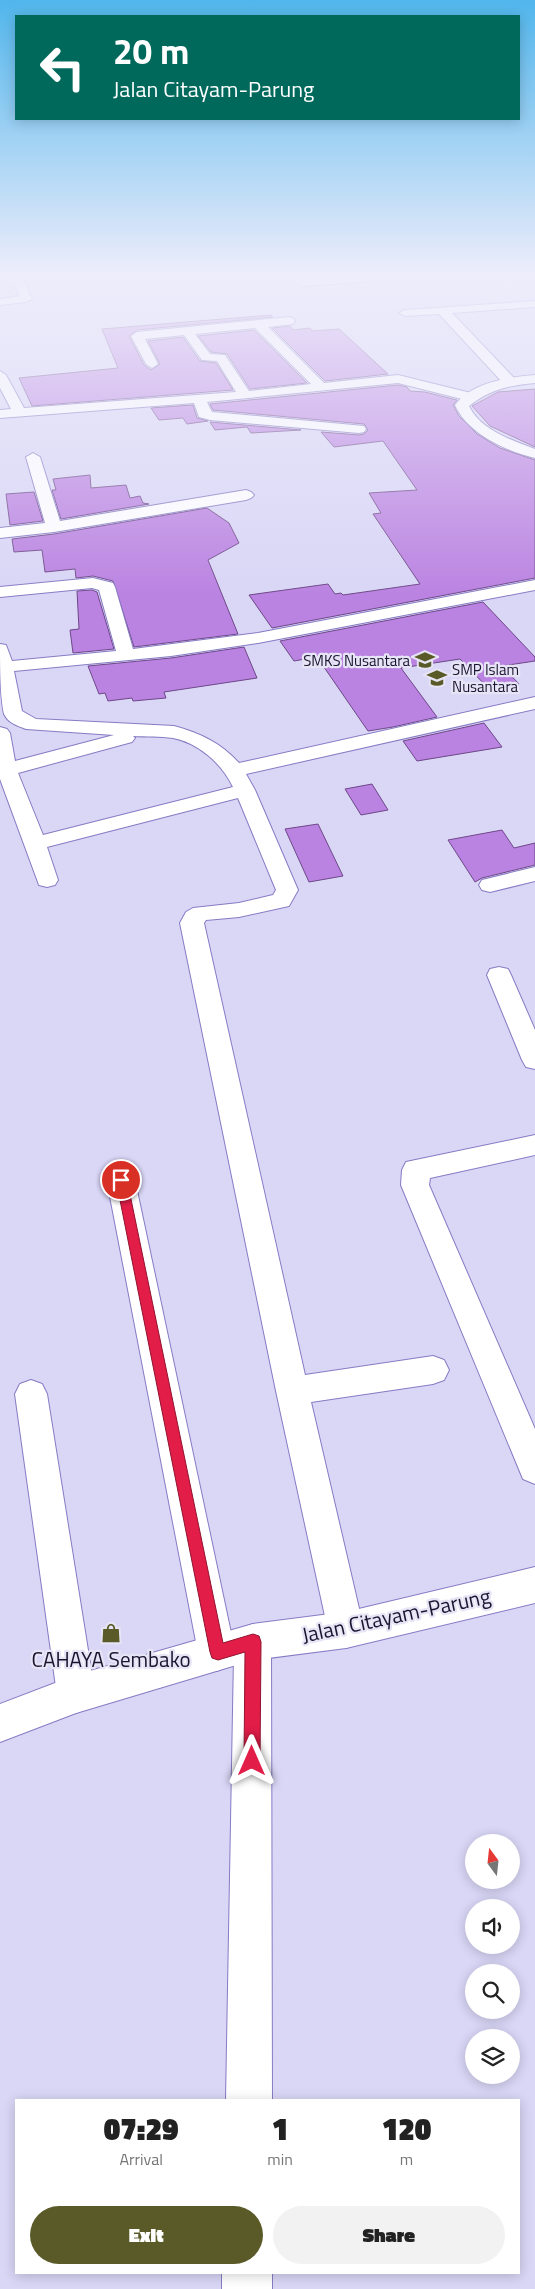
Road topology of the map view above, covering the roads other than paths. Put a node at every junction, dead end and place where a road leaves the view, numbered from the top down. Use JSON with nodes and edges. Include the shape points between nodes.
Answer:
{"nodes":[{"id":1,"x":5,"y":384,"type":"edge"},
{"id":2,"x":237,"y":384,"type":"edge"},
{"id":3,"x":318,"y":384,"type":"edge"},
{"id":4,"x":352,"y":384,"type":"edge"},
{"id":5,"x":416,"y":384,"type":"edge"},
{"id":6,"x":499,"y":384,"type":"edge"},
{"id":7,"x":321,"y":387,"type":"junction"},
{"id":8,"x":245,"y":396,"type":"junction"},
{"id":9,"x":198,"y":398,"type":"junction"},
{"id":10,"x":470,"y":398,"type":"junction"},
{"id":11,"x":19,"y":412,"type":"junction"},
{"id":12,"x":0,"y":414,"type":"edge"},
{"id":13,"x":359,"y":429,"type":"dead end"},
{"id":14,"x":535,"y":454,"type":"edge"},
{"id":15,"x":33,"y":457,"type":"dead end"},
{"id":16,"x":246,"y":495,"type":"dead end"},
{"id":17,"x":54,"y":527,"type":"junction"},
{"id":18,"x":0,"y":534,"type":"edge"},
{"id":19,"x":535,"y":585,"type":"edge"},
{"id":20,"x":0,"y":592,"type":"edge"},
{"id":21,"x":126,"y":655,"type":"junction"},
{"id":22,"x":2,"y":658,"type":"edge"},
{"id":23,"x":535,"y":703,"type":"edge"},
{"id":24,"x":150,"y":731,"type":"junction"},
{"id":25,"x":0,"y":733,"type":"edge"},
{"id":26,"x":4,"y":760,"type":"edge"},
{"id":27,"x":241,"y":780,"type":"junction"},
{"id":28,"x":36,"y":844,"type":"junction"},
{"id":29,"x":535,"y":874,"type":"edge"},
{"id":30,"x":47,"y":880,"type":"dead end"},
{"id":31,"x":490,"y":884,"type":"dead end"},
{"id":32,"x":499,"y":975,"type":"dead end"},
{"id":33,"x":535,"y":1060,"type":"edge"},
{"id":34,"x":535,"y":1145,"type":"edge"},
{"id":35,"x":121,"y":1180,"type":"dead end"},
{"id":36,"x":433,"y":1370,"type":"dead end"},
{"id":37,"x":292,"y":1391,"type":"junction"},
{"id":38,"x":31,"y":1394,"type":"dead end"},
{"id":39,"x":535,"y":1468,"type":"edge"},
{"id":40,"x":535,"y":1585,"type":"edge"},
{"id":41,"x":346,"y":1630,"type":"junction"},
{"id":42,"x":235,"y":1647,"type":"junction"},
{"id":43,"x":76,"y":1694,"type":"junction"},
{"id":44,"x":0,"y":1723,"type":"edge"},
{"id":45,"x":249,"y":2099,"type":"edge"},
{"id":46,"x":247,"y":2274,"type":"edge"},
{"id":47,"x":247,"y":2289,"type":"edge"}],
"edges":[{"from":1,"to":11,"type":"street"},
{"from":2,"to":8,"type":"street"},
{"from":3,"to":7,"type":"street"},
{"from":4,"to":7,"type":"street"},
{"from":5,"to":10,"type":"street"},
{"from":6,"to":10,"type":"street"},
{"from":7,"to":8,"type":"street"},
{"from":8,"to":9,"type":"street"},
{"from":9,"to":11,"type":"street"},
{"from":9,"to":13,"type":"street","via":[[204,414],[210,416]]},
{"from":10,"to":14,"type":"street","via":[[462,405],[464,414],[474,423],[505,442]]},
{"from":11,"to":12,"type":"street"},
{"from":15,"to":17,"type":"street"},
{"from":16,"to":17,"type":"street"},
{"from":17,"to":18,"type":"street"},
{"from":19,"to":21,"type":"street","via":[[258,638]]},
{"from":20,"to":21,"type":"street","via":[[93,583],[107,587]]},
{"from":21,"to":22,"type":"street"},
{"from":22,"to":24,"type":"street","via":[[13,713],[20,720],[41,726]]},
{"from":23,"to":27,"type":"street"},
{"from":24,"to":26,"type":"street","via":[[107,743]]},
{"from":24,"to":27,"type":"street","via":[[190,736],[209,746]]},
{"from":25,"to":26,"type":"street"},
{"from":26,"to":28,"type":"street"},
{"from":27,"to":28,"type":"street"},
{"from":27,"to":37,"type":"street","via":[[287,890],[286,896],[239,910],[201,913],[194,917],[192,923]]},
{"from":28,"to":30,"type":"street"},
{"from":29,"to":31,"type":"street"},
{"from":32,"to":33,"type":"street"},
{"from":34,"to":39,"type":"street","via":[[416,1170],[416,1185]]},
{"from":35,"to":42,"type":"street"},
{"from":36,"to":37,"type":"street"},
{"from":37,"to":41,"type":"street"},
{"from":38,"to":43,"type":"street"},
{"from":40,"to":41,"type":"street","name":"Jalan Citayam-Parung"},
{"from":41,"to":42,"type":"street","name":"Jalan Citayam-Parung"},
{"from":42,"to":43,"type":"street","name":"Jalan Citayam-Parung"},
{"from":42,"to":45,"type":"street"},
{"from":43,"to":44,"type":"street","name":"Jalan Citayam-Parung"},
{"from":46,"to":47,"type":"street"}]}
